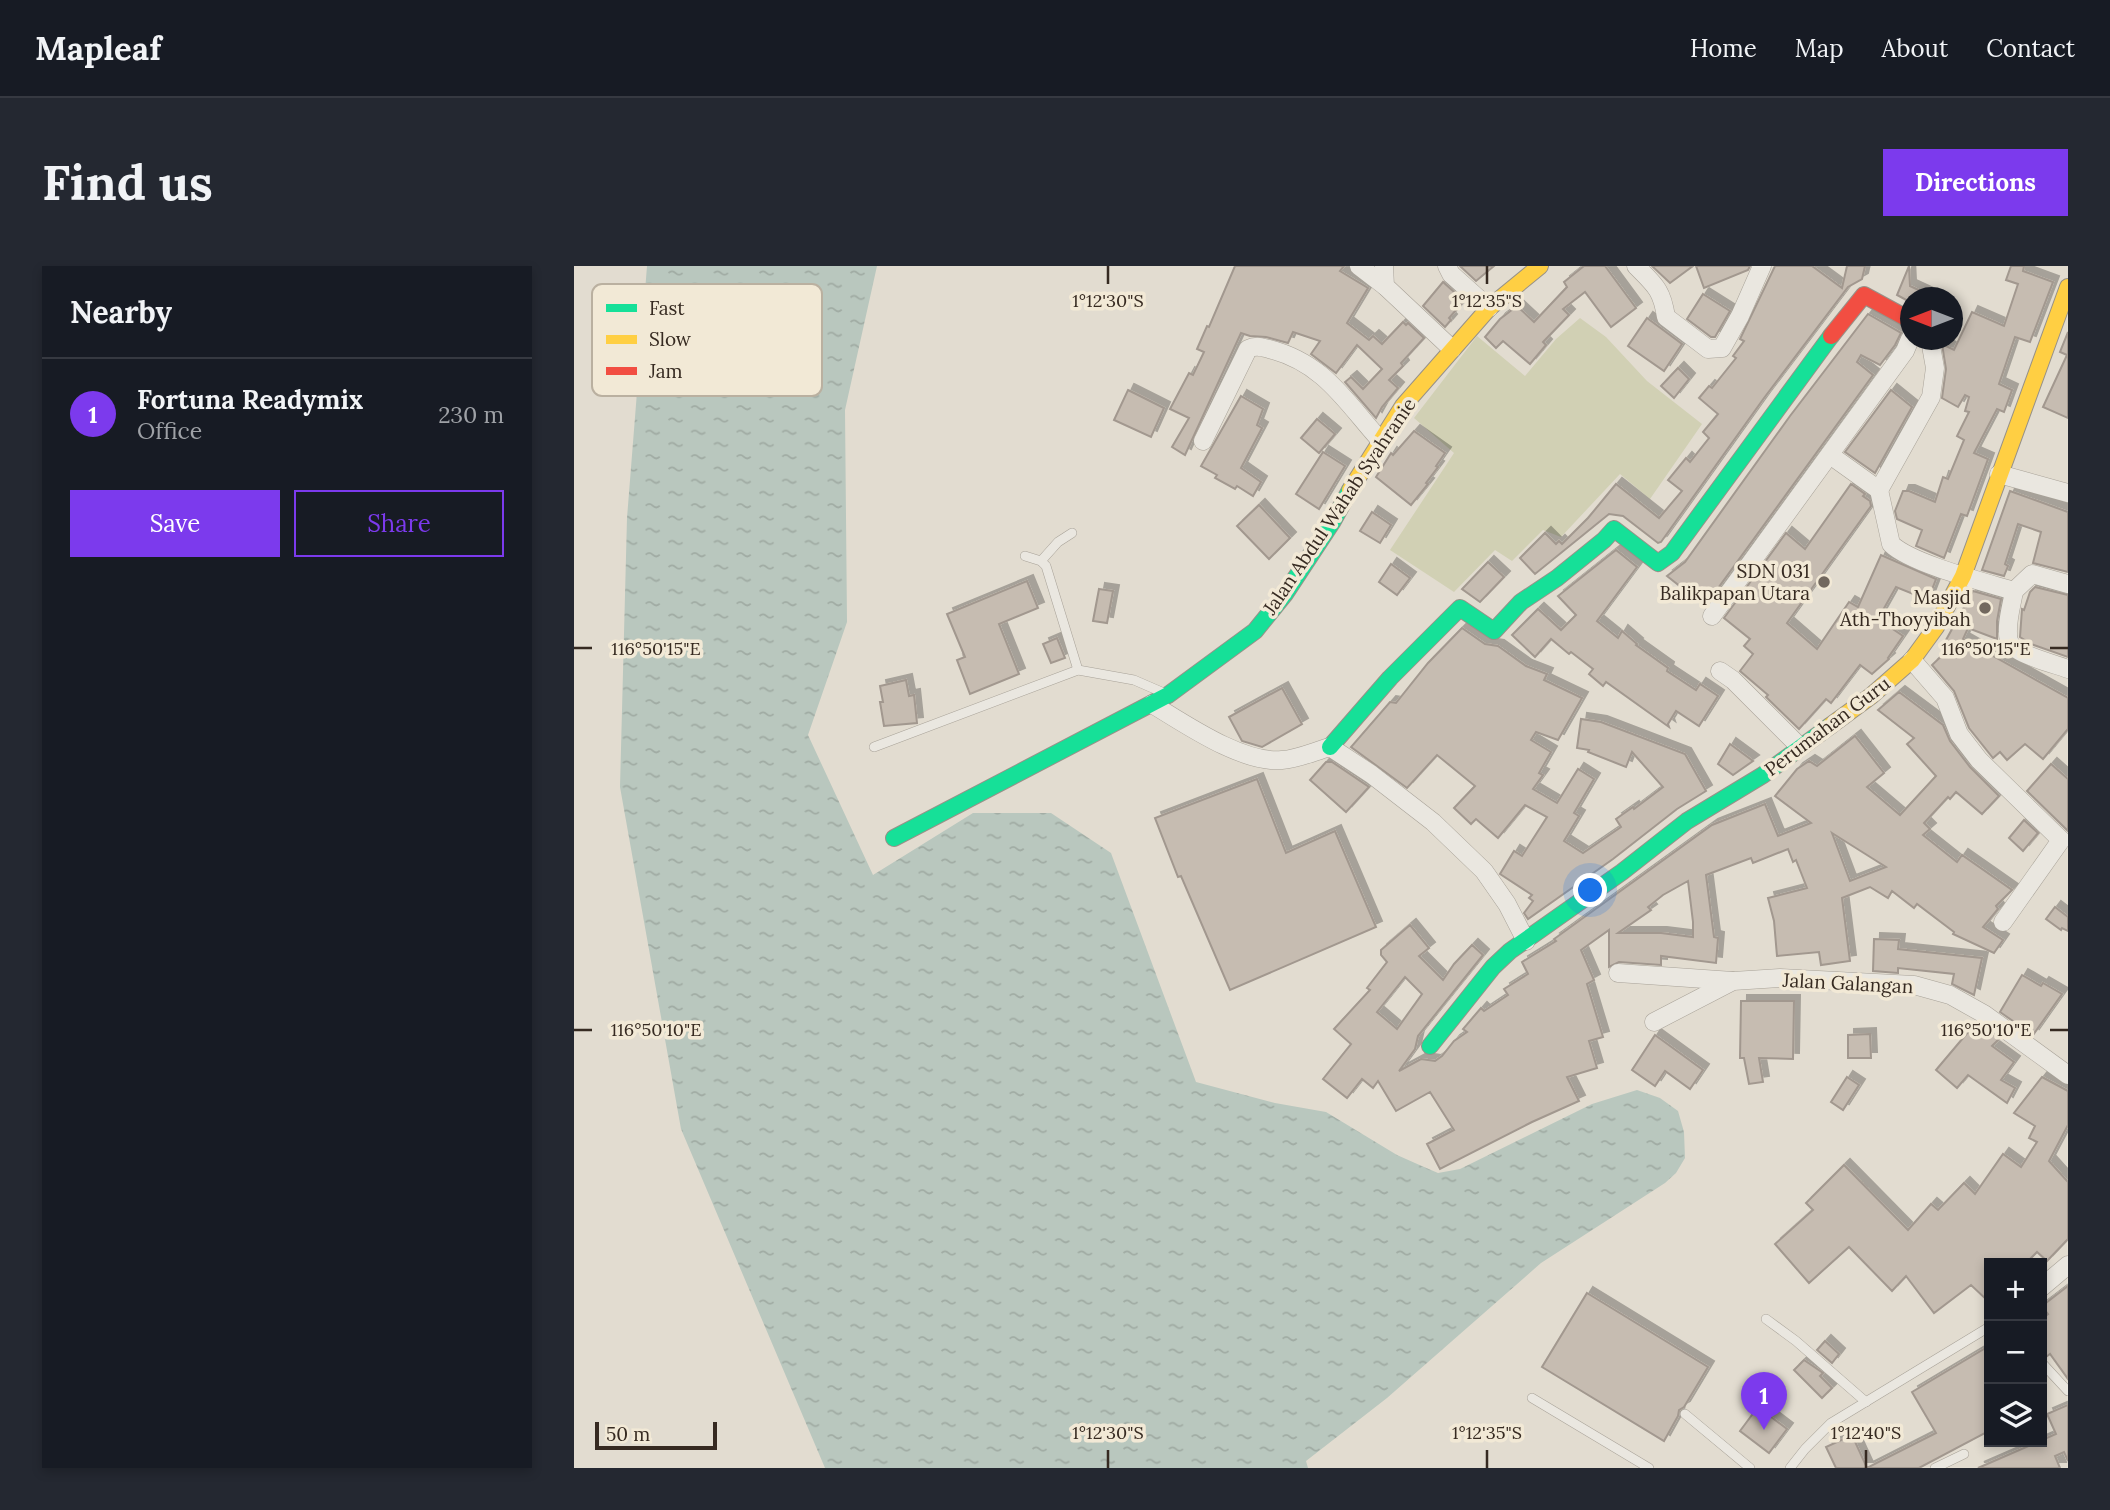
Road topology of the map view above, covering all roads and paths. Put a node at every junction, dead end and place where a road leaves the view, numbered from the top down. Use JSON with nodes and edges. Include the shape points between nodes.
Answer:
{"nodes":[{"id":1,"x":1359,"y":266,"type":"edge"},
{"id":2,"x":1384,"y":266,"type":"edge"},
{"id":3,"x":1447,"y":266,"type":"edge"},
{"id":4,"x":1540,"y":266,"type":"edge"},
{"id":5,"x":1636,"y":266,"type":"edge"},
{"id":6,"x":1762,"y":266,"type":"edge"},
{"id":7,"x":1385,"y":286,"type":"junction"},
{"id":8,"x":2068,"y":287,"type":"edge"},
{"id":9,"x":1489,"y":308,"type":"junction"},
{"id":10,"x":1900,"y":314,"type":"edge"},
{"id":11,"x":1452,"y":349,"type":"junction"},
{"id":12,"x":1905,"y":350,"type":"edge"},
{"id":13,"x":1932,"y":350,"type":"edge"},
{"id":14,"x":1380,"y":440,"type":"junction"},
{"id":15,"x":1203,"y":441,"type":"dead end"},
{"id":16,"x":1830,"y":455,"type":"junction"},
{"id":17,"x":1998,"y":474,"type":"junction"},
{"id":18,"x":1879,"y":490,"type":"junction"},
{"id":19,"x":2068,"y":493,"type":"edge"},
{"id":20,"x":1072,"y":533,"type":"dead end"},
{"id":21,"x":1025,"y":556,"type":"dead end"},
{"id":22,"x":1041,"y":561,"type":"junction"},
{"id":23,"x":1963,"y":576,"type":"junction"},
{"id":24,"x":2068,"y":584,"type":"edge"},
{"id":25,"x":2014,"y":591,"type":"junction"},
{"id":26,"x":1712,"y":616,"type":"dead end"},
{"id":27,"x":1912,"y":660,"type":"junction"},
{"id":28,"x":2068,"y":669,"type":"edge"},
{"id":29,"x":1078,"y":670,"type":"junction"},
{"id":30,"x":1720,"y":671,"type":"dead end"},
{"id":31,"x":1160,"y":699,"type":"junction"},
{"id":32,"x":874,"y":747,"type":"dead end"},
{"id":33,"x":1330,"y":747,"type":"junction"},
{"id":34,"x":1799,"y":747,"type":"junction"},
{"id":35,"x":894,"y":838,"type":"dead end"},
{"id":36,"x":2003,"y":922,"type":"dead end"},
{"id":37,"x":1526,"y":941,"type":"junction"},
{"id":38,"x":1618,"y":973,"type":"dead end"},
{"id":39,"x":1733,"y":981,"type":"junction"},
{"id":40,"x":1654,"y":1022,"type":"dead end"},
{"id":41,"x":1430,"y":1046,"type":"dead end"},
{"id":42,"x":2068,"y":1075,"type":"edge"},
{"id":43,"x":2068,"y":1265,"type":"edge"},
{"id":44,"x":2047,"y":1283,"type":"edge"},
{"id":45,"x":1766,"y":1319,"type":"dead end"},
{"id":46,"x":1984,"y":1330,"type":"edge"},
{"id":47,"x":2047,"y":1368,"type":"edge"},
{"id":48,"x":2068,"y":1391,"type":"edge"},
{"id":49,"x":1532,"y":1398,"type":"dead end"},
{"id":50,"x":1866,"y":1402,"type":"junction"},
{"id":51,"x":1685,"y":1414,"type":"dead end"},
{"id":52,"x":1964,"y":1454,"type":"dead end"},
{"id":53,"x":1649,"y":1468,"type":"edge"},
{"id":54,"x":1750,"y":1468,"type":"edge"},
{"id":55,"x":1790,"y":1468,"type":"edge"},
{"id":56,"x":1935,"y":1468,"type":"edge"}],
"edges":[{"from":1,"to":7,"type":"street"},
{"from":2,"to":7,"type":"street"},
{"from":3,"to":9,"type":"street"},
{"from":4,"to":9,"type":"street","name":"Jalan Abdul Wahab Syahranie"},
{"from":5,"to":6,"type":"street","via":[[1663,296],[1666,317],[1707,349],[1722,348]]},
{"from":7,"to":11,"type":"street"},
{"from":8,"to":17,"type":"street","name":"Perumahan Guru"},
{"from":9,"to":11,"type":"street","name":"Jalan Abdul Wahab Syahranie"},
{"from":10,"to":33,"type":"street","via":[[1870,297],[1861,298],[1663,561],[1658,563],[1614,529],[1521,602],[1494,631],[1461,608],[1390,678]]},
{"from":11,"to":14,"type":"street","name":"Jalan Abdul Wahab Syahranie"},
{"from":12,"to":16,"type":"street"},
{"from":13,"to":18,"type":"street","via":[[1935,368],[1931,397]]},
{"from":14,"to":15,"type":"street","via":[[1323,375],[1306,363],[1255,346],[1248,349]]},
{"from":14,"to":31,"type":"street","name":"Jalan Abdul Wahab Syahranie","via":[[1326,532],[1255,631]]},
{"from":16,"to":18,"type":"street"},
{"from":16,"to":26,"type":"street"},
{"from":17,"to":19,"type":"street"},
{"from":17,"to":23,"type":"street","name":"Perumahan Guru"},
{"from":18,"to":23,"type":"street","via":[[1891,544]]},
{"from":20,"to":22,"type":"lane"},
{"from":21,"to":22,"type":"lane"},
{"from":22,"to":29,"type":"lane"},
{"from":23,"to":25,"type":"street"},
{"from":23,"to":27,"type":"street","name":"Perumahan Guru"},
{"from":24,"to":25,"type":"street","via":[[2032,574]]},
{"from":25,"to":28,"type":"street","via":[[2009,642],[2024,653]]},
{"from":27,"to":34,"type":"street","name":"Perumahan Guru","via":[[1871,696]]},
{"from":27,"to":36,"type":"street","via":[[1945,698],[1959,734],[1979,760],[2061,840]]},
{"from":29,"to":31,"type":"lane","via":[[1134,680]]},
{"from":29,"to":32,"type":"lane"},
{"from":30,"to":34,"type":"street"},
{"from":31,"to":33,"type":"street","via":[[1208,737],[1252,756],[1281,761]]},
{"from":31,"to":35,"type":"street","name":"Jalan Abdul Wahab Syahranie"},
{"from":33,"to":37,"type":"street","via":[[1433,822],[1484,871]]},
{"from":34,"to":37,"type":"street","name":"Perumahan Guru","via":[[1763,775],[1687,821]]},
{"from":37,"to":41,"type":"street","name":"Perumahan Guru","via":[[1493,967]]},
{"from":38,"to":39,"type":"street"},
{"from":39,"to":40,"type":"street","name":"Jalan Galangan"},
{"from":39,"to":42,"type":"street","name":"Jalan Galangan","via":[[1780,978],[1914,985],[1950,995]]},
{"from":43,"to":44,"type":"street"},
{"from":45,"to":50,"type":"lane"},
{"from":46,"to":50,"type":"lane"},
{"from":47,"to":48,"type":"lane"},
{"from":49,"to":53,"type":"lane"},
{"from":50,"to":55,"type":"lane","via":[[1831,1423]]},
{"from":51,"to":54,"type":"lane"},
{"from":52,"to":56,"type":"lane"}]}
